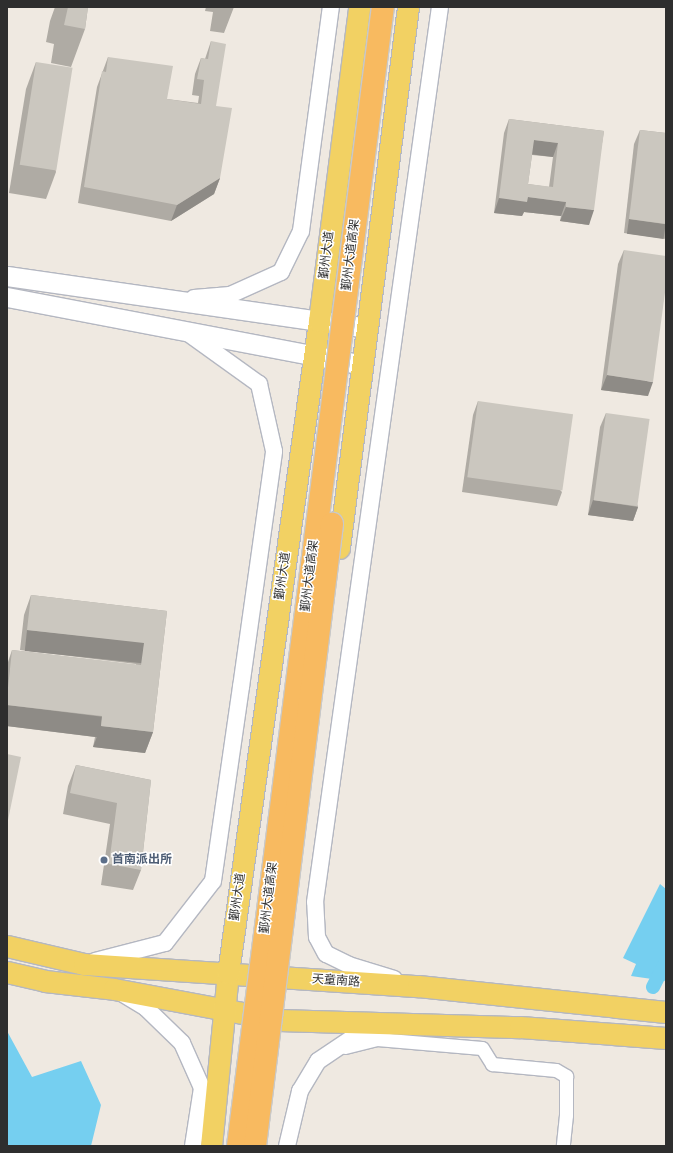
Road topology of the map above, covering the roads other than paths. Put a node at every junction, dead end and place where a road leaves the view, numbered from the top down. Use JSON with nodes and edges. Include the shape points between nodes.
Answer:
{"nodes":[{"id":1,"x":331,"y":7,"type":"edge"},
{"id":2,"x":359,"y":7,"type":"edge"},
{"id":3,"x":383,"y":7,"type":"edge"},
{"id":4,"x":397,"y":7,"type":"edge"},
{"id":5,"x":408,"y":7,"type":"edge"},
{"id":6,"x":440,"y":7,"type":"edge"},
{"id":7,"x":7,"y":276,"type":"edge"},
{"id":8,"x":7,"y":297,"type":"edge"},
{"id":9,"x":172,"y":300,"type":"junction"},
{"id":10,"x":319,"y":321,"type":"junction"},
{"id":11,"x":366,"y":328,"type":"junction"},
{"id":12,"x":183,"y":330,"type":"junction"},
{"id":13,"x":314,"y":355,"type":"junction"},
{"id":14,"x":362,"y":365,"type":"junction"},
{"id":15,"x":7,"y":946,"type":"edge"},
{"id":16,"x":84,"y":964,"type":"junction"},
{"id":17,"x":7,"y":972,"type":"edge"},
{"id":18,"x":228,"y":973,"type":"junction"},
{"id":19,"x":286,"y":978,"type":"junction"},
{"id":20,"x":418,"y":986,"type":"junction"},
{"id":21,"x":114,"y":989,"type":"junction"},
{"id":22,"x":224,"y":1011,"type":"junction"},
{"id":23,"x":666,"y":1012,"type":"edge"},
{"id":24,"x":279,"y":1020,"type":"junction"},
{"id":25,"x":414,"y":1025,"type":"junction"},
{"id":26,"x":666,"y":1038,"type":"edge"},
{"id":27,"x":335,"y":1050,"type":"junction"},
{"id":28,"x":192,"y":1146,"type":"edge"},
{"id":29,"x":211,"y":1146,"type":"edge"},
{"id":30,"x":238,"y":1146,"type":"edge"},
{"id":31,"x":255,"y":1146,"type":"edge"},
{"id":32,"x":265,"y":1146,"type":"edge"},
{"id":33,"x":287,"y":1146,"type":"edge"},
{"id":34,"x":563,"y":1146,"type":"edge"}],
"edges":[{"from":1,"to":9,"type":"street","via":[[301,231],[282,272],[230,295]]},
{"from":2,"to":10,"type":"main road","name":"鄞州大道"},
{"from":3,"to":30,"type":"highway","name":"鄞州大道高架","bridge":true},
{"from":4,"to":31,"type":"highway","name":"鄞州大道高架","bridge":true},
{"from":5,"to":11,"type":"main road"},
{"from":6,"to":20,"type":"street","via":[[315,902],[317,937],[326,954],[349,965]]},
{"from":7,"to":9,"type":"main road"},
{"from":8,"to":12,"type":"main road"},
{"from":9,"to":10,"type":"main road"},
{"from":10,"to":11,"type":"main road"},
{"from":10,"to":13,"type":"main road","name":"鄞州大道"},
{"from":11,"to":14,"type":"main road"},
{"from":12,"to":13,"type":"main road"},
{"from":12,"to":16,"type":"street","via":[[259,384],[274,451],[213,881],[165,943]]},
{"from":13,"to":14,"type":"main road"},
{"from":13,"to":18,"type":"main road","name":"鄞州大道"},
{"from":14,"to":19,"type":"main road"},
{"from":15,"to":16,"type":"main road","name":"天童南路"},
{"from":16,"to":18,"type":"main road","name":"天童南路"},
{"from":17,"to":21,"type":"main road","via":[[45,981]]},
{"from":18,"to":19,"type":"main road","name":"天童南路"},
{"from":18,"to":22,"type":"main road","name":"鄞州大道"},
{"from":19,"to":20,"type":"main road","name":"天童南路"},
{"from":19,"to":24,"type":"main road"},
{"from":20,"to":23,"type":"main road","name":"天童南路"},
{"from":21,"to":22,"type":"main road"},
{"from":21,"to":28,"type":"street","via":[[146,1008],[182,1044],[202,1088]]},
{"from":22,"to":24,"type":"main road"},
{"from":22,"to":29,"type":"main road","name":"鄞州大道"},
{"from":24,"to":25,"type":"main road"},
{"from":24,"to":32,"type":"main road"},
{"from":25,"to":26,"type":"main road","via":[[520,1027]]},
{"from":25,"to":27,"type":"street","via":[[385,1024],[351,1039]]},
{"from":27,"to":33,"type":"street","via":[[318,1061],[300,1091]]},
{"from":27,"to":34,"type":"street","via":[[377,1039],[482,1048],[492,1064],[556,1070],[566,1076]]}]}
